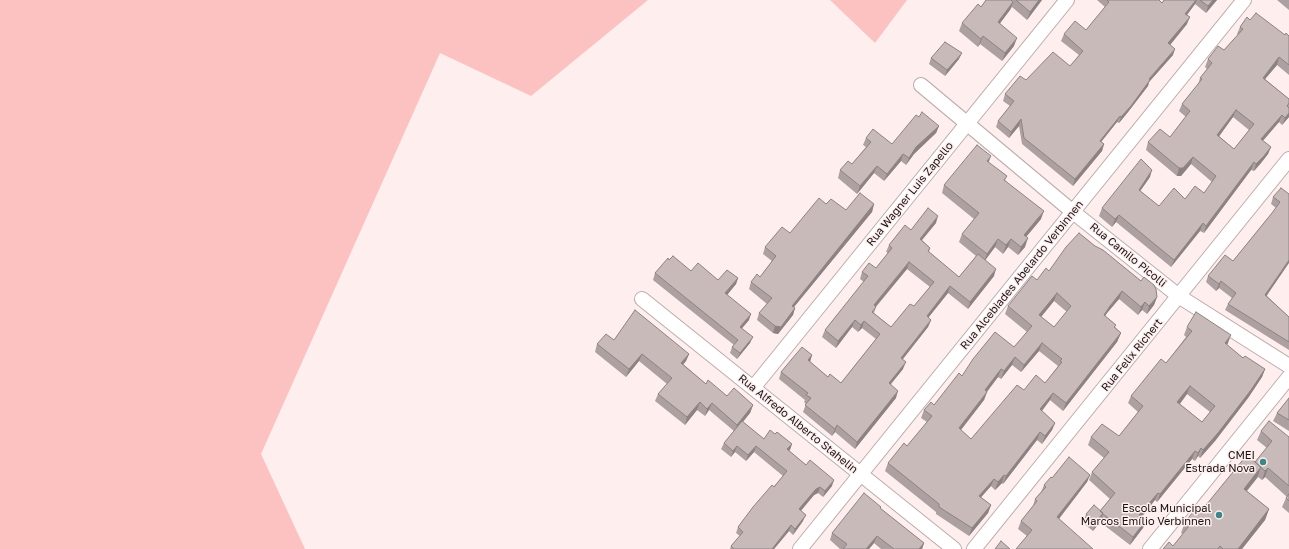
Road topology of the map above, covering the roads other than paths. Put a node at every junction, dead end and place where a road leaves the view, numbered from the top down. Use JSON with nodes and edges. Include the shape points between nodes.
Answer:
{"nodes":[{"id":1,"x":1067,"y":0,"type":"edge"},
{"id":2,"x":1244,"y":0,"type":"edge"},
{"id":3,"x":921,"y":85,"type":"dead end"},
{"id":4,"x":968,"y":123,"type":"junction"},
{"id":5,"x":1289,"y":159,"type":"edge"},
{"id":6,"x":1073,"y":212,"type":"junction"},
{"id":7,"x":1180,"y":297,"type":"junction"},
{"id":8,"x":642,"y":299,"type":"dead end"},
{"id":9,"x":1289,"y":366,"type":"edge"},
{"id":10,"x":1289,"y":377,"type":"edge"},
{"id":11,"x":753,"y":388,"type":"junction"},
{"id":12,"x":861,"y":474,"type":"junction"},
{"id":13,"x":800,"y":549,"type":"edge"},
{"id":14,"x":954,"y":549,"type":"edge"},
{"id":15,"x":974,"y":549,"type":"edge"},
{"id":16,"x":1150,"y":549,"type":"edge"}],
"edges":[{"from":1,"to":4,"type":"street","name":"Rua Wagner Luis Zapello"},
{"from":2,"to":6,"type":"street","name":"Rua Alcebiades Abelardo Verbinnen"},
{"from":3,"to":4,"type":"street","name":"Rua Camilo Picolli"},
{"from":4,"to":6,"type":"street","name":"Rua Camilo Picolli"},
{"from":4,"to":11,"type":"street","name":"Rua Wagner Luis Zapello"},
{"from":5,"to":7,"type":"street","name":"Rua Felix Richert"},
{"from":6,"to":7,"type":"street","name":"Rua Camilo Picolli"},
{"from":6,"to":12,"type":"street","name":"Rua Alcebiades Abelardo Verbinnen"},
{"from":7,"to":9,"type":"street","name":"Rua Camilo Picolli"},
{"from":7,"to":15,"type":"street","name":"Rua Felix Richert"},
{"from":8,"to":11,"type":"street","name":"Rua Alfredo Alberto Stahelin"},
{"from":10,"to":16,"type":"street"},
{"from":11,"to":12,"type":"street","name":"Rua Alfredo Alberto Stahelin"},
{"from":12,"to":13,"type":"street","name":"Rua Alcebiades Abelardo Verbinnen"},
{"from":12,"to":14,"type":"street","name":"Rua Alfredo Alberto Stahelin"}]}
